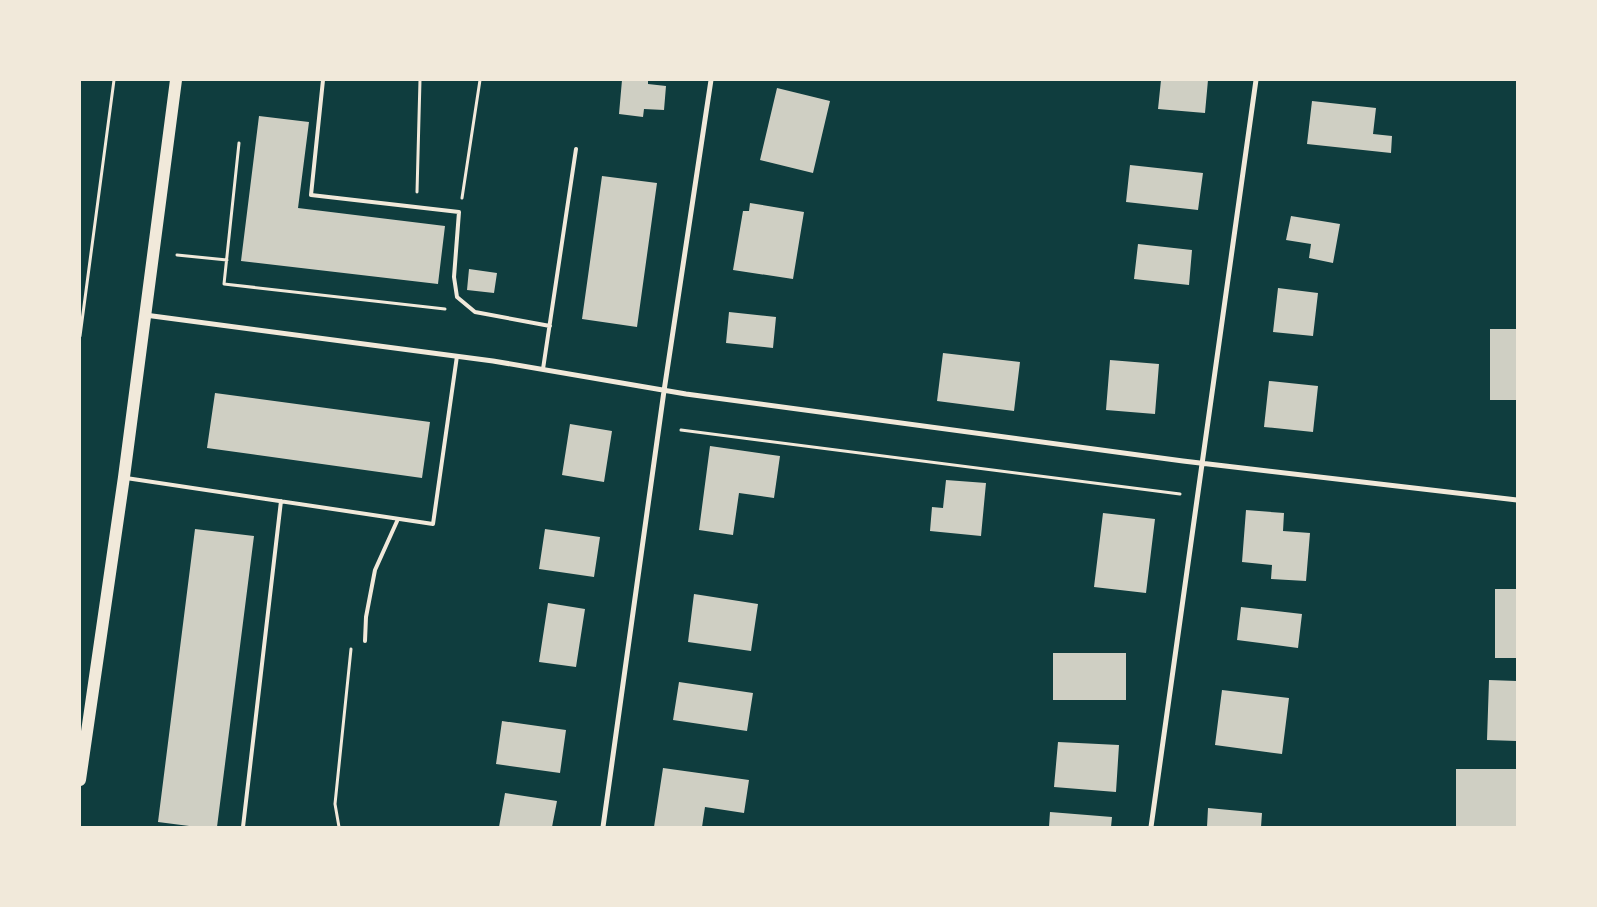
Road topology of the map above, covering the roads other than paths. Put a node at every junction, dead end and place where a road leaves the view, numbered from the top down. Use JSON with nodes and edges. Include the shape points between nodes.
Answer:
{"nodes":[{"id":1,"x":176,"y":80,"type":"edge"},
{"id":2,"x":323,"y":80,"type":"edge"},
{"id":3,"x":711,"y":80,"type":"edge"},
{"id":4,"x":1256,"y":80,"type":"edge"},
{"id":5,"x":576,"y":149,"type":"dead end"},
{"id":6,"x":145,"y":315,"type":"junction"},
{"id":7,"x":550,"y":326,"type":"junction"},
{"id":8,"x":457,"y":356,"type":"junction"},
{"id":9,"x":543,"y":369,"type":"junction"},
{"id":10,"x":664,"y":391,"type":"junction"},
{"id":11,"x":1203,"y":463,"type":"junction"},
{"id":12,"x":124,"y":477,"type":"junction"},
{"id":13,"x":1517,"y":500,"type":"edge"},
{"id":14,"x":281,"y":501,"type":"junction"},
{"id":15,"x":398,"y":519,"type":"junction"},
{"id":16,"x":365,"y":641,"type":"dead end"},
{"id":17,"x":80,"y":780,"type":"edge"},
{"id":18,"x":242,"y":827,"type":"edge"},
{"id":19,"x":603,"y":827,"type":"edge"},
{"id":20,"x":1151,"y":827,"type":"edge"}],
"edges":[{"from":1,"to":6,"type":"main road"},
{"from":2,"to":7,"type":"lane","via":[[311,195],[459,212],[454,277],[457,297],[475,312]]},
{"from":3,"to":10,"type":"street"},
{"from":4,"to":11,"type":"street"},
{"from":5,"to":7,"type":"lane"},
{"from":6,"to":8,"type":"street"},
{"from":6,"to":12,"type":"main road"},
{"from":7,"to":9,"type":"lane"},
{"from":8,"to":9,"type":"street"},
{"from":8,"to":15,"type":"lane","via":[[433,524]]},
{"from":9,"to":10,"type":"street"},
{"from":10,"to":11,"type":"street"},
{"from":10,"to":19,"type":"street"},
{"from":11,"to":13,"type":"street"},
{"from":11,"to":20,"type":"street"},
{"from":12,"to":14,"type":"lane"},
{"from":12,"to":17,"type":"main road"},
{"from":14,"to":15,"type":"lane"},
{"from":14,"to":18,"type":"lane"},
{"from":15,"to":16,"type":"lane","via":[[375,570]]}]}
